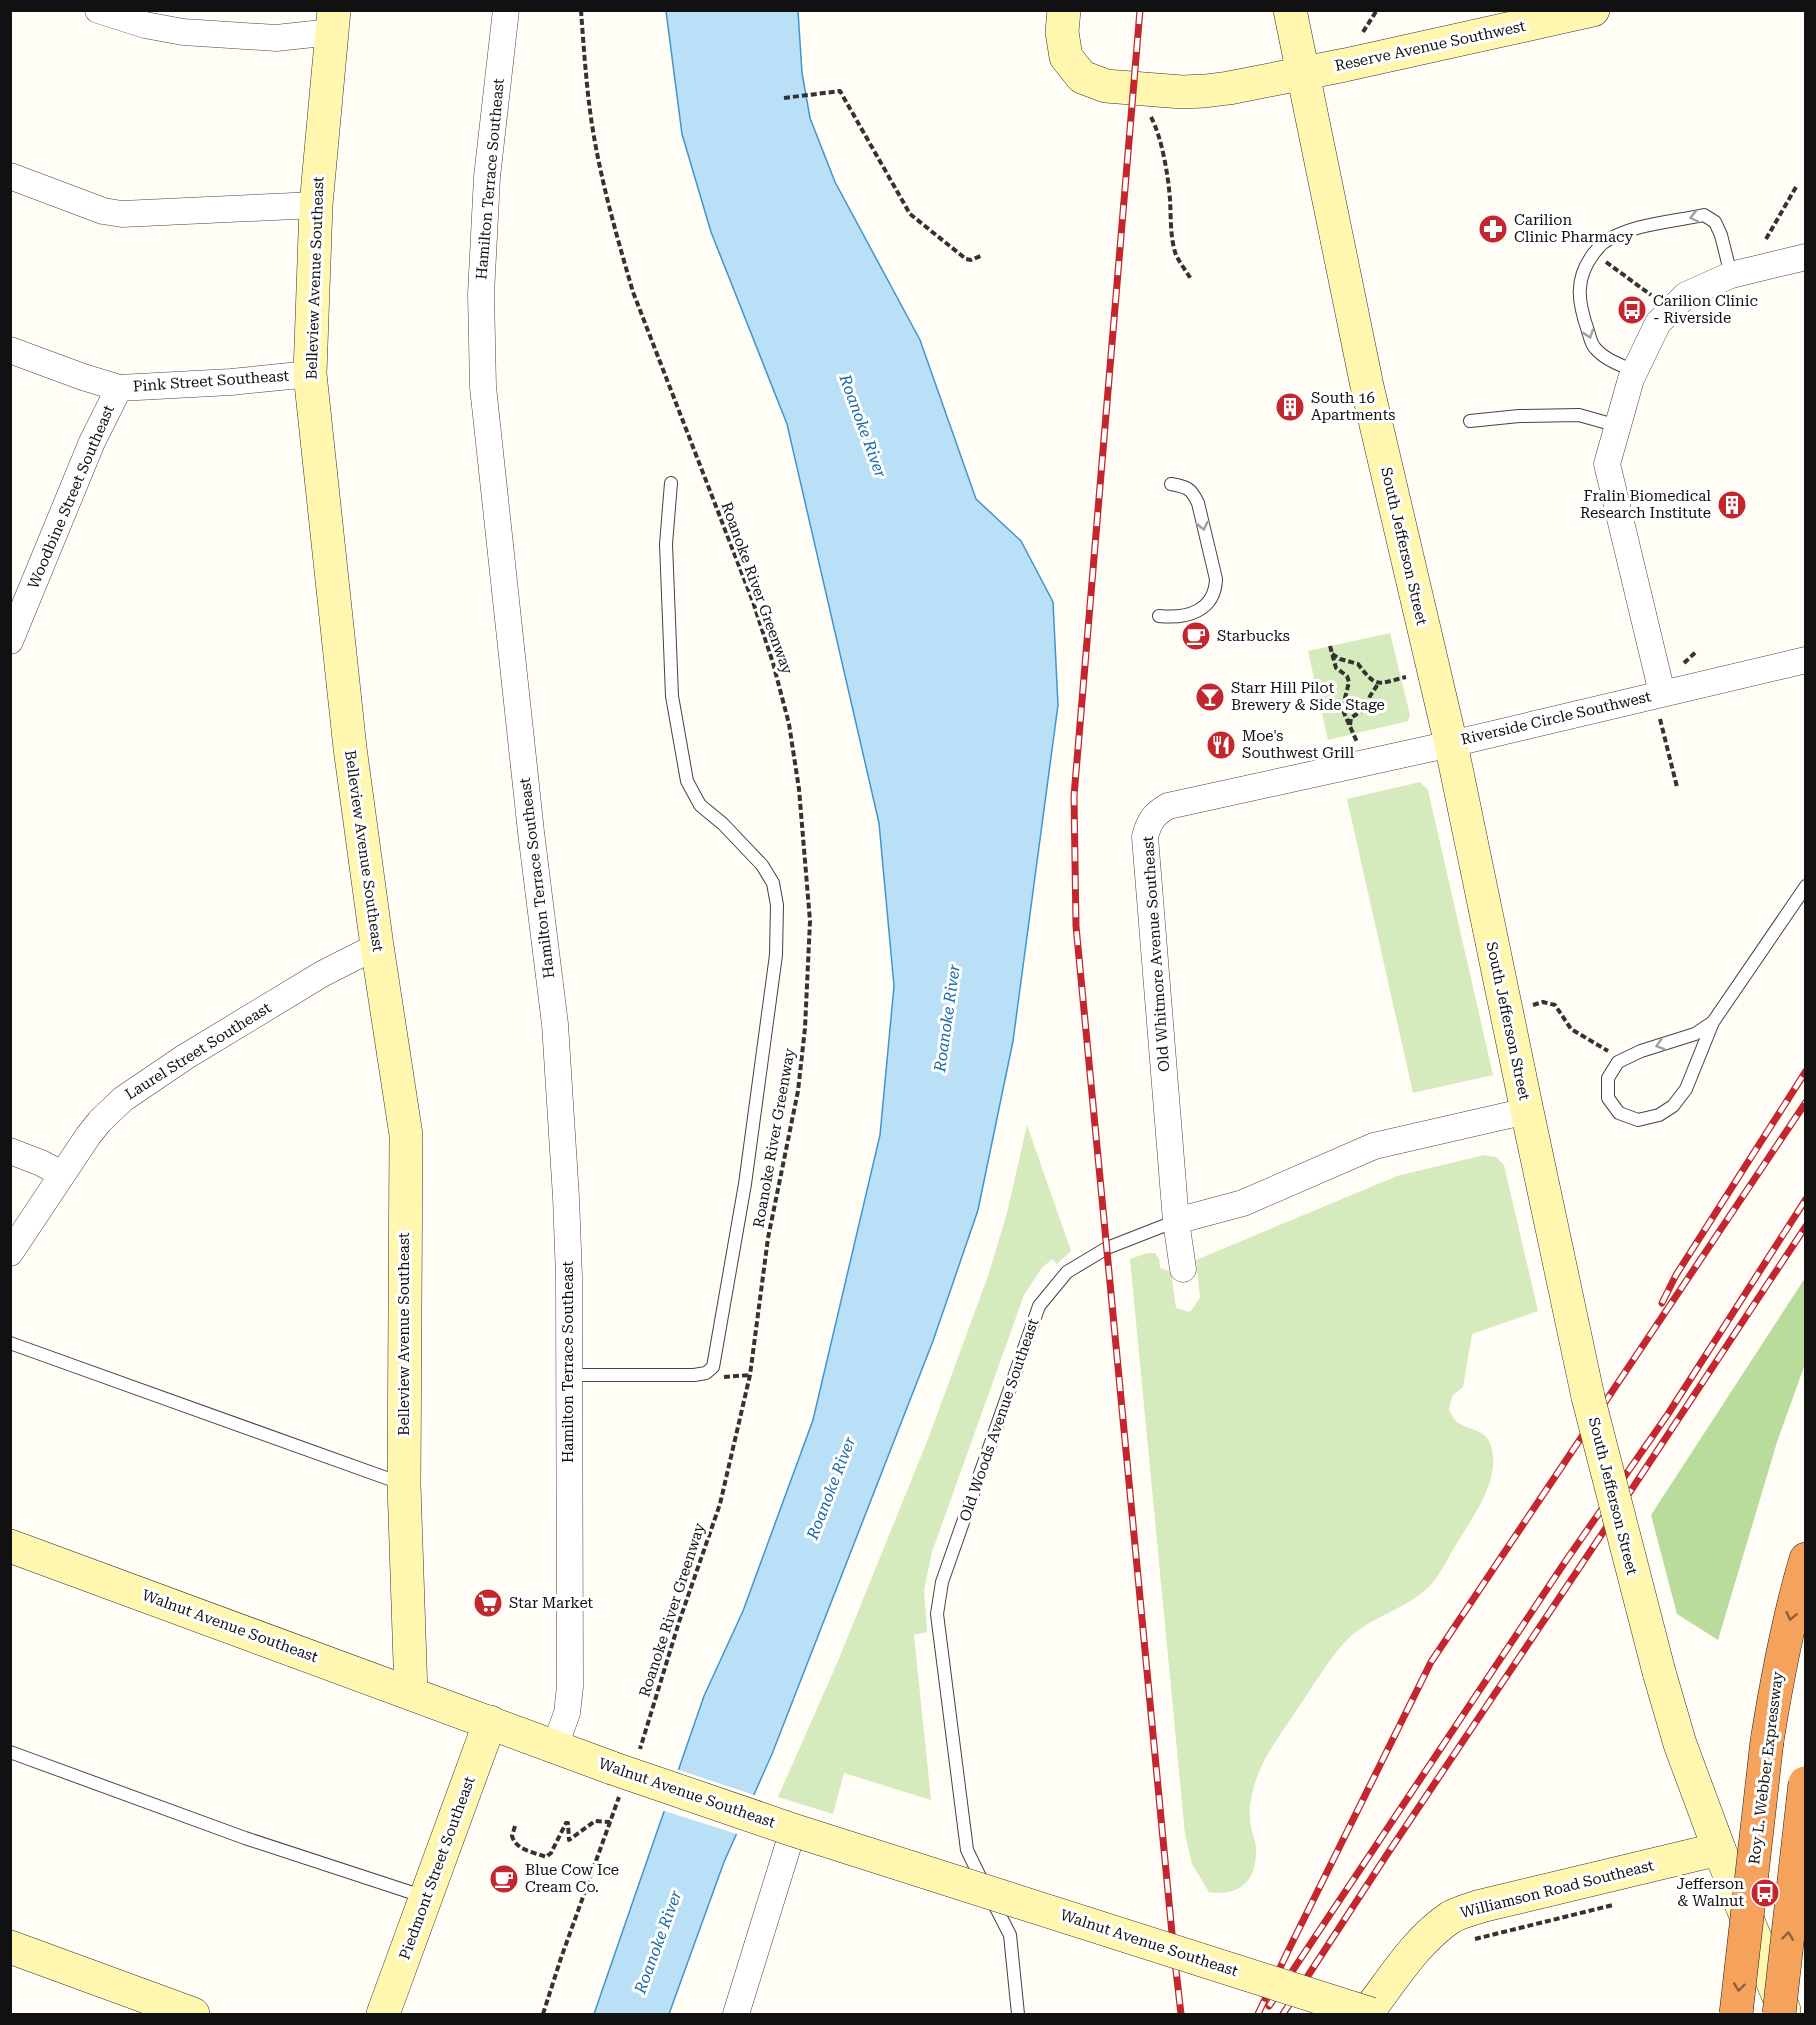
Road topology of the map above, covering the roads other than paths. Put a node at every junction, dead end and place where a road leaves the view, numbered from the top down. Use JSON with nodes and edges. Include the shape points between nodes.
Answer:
{"nodes":[{"id":1,"x":98,"y":10,"type":"edge"},
{"id":2,"x":506,"y":10,"type":"edge"},
{"id":3,"x":1064,"y":10,"type":"edge"},
{"id":4,"x":1290,"y":10,"type":"edge"},
{"id":5,"x":1593,"y":10,"type":"edge"},
{"id":6,"x":333,"y":21,"type":"edge"},
{"id":7,"x":1303,"y":73,"type":"junction"},
{"id":8,"x":10,"y":176,"type":"edge"},
{"id":9,"x":316,"y":204,"type":"junction"},
{"id":10,"x":1806,"y":257,"type":"edge"},
{"id":11,"x":1731,"y":275,"type":"junction"},
{"id":12,"x":10,"y":350,"type":"edge"},
{"id":13,"x":1634,"y":371,"type":"junction"},
{"id":14,"x":310,"y":374,"type":"junction"},
{"id":15,"x":119,"y":388,"type":"junction"},
{"id":16,"x":1470,"y":421,"type":"dead end"},
{"id":17,"x":1618,"y":426,"type":"junction"},
{"id":18,"x":671,"y":483,"type":"dead end"},
{"id":19,"x":1172,"y":484,"type":"dead end"},
{"id":20,"x":1159,"y":616,"type":"dead end"},
{"id":21,"x":10,"y":640,"type":"edge"},
{"id":22,"x":1806,"y":660,"type":"edge"},
{"id":23,"x":1662,"y":693,"type":"junction"},
{"id":24,"x":1451,"y":744,"type":"junction"},
{"id":25,"x":1806,"y":886,"type":"edge"},
{"id":26,"x":377,"y":946,"type":"junction"},
{"id":27,"x":1713,"y":1022,"type":"junction"},
{"id":28,"x":1527,"y":1111,"type":"junction"},
{"id":29,"x":10,"y":1150,"type":"edge"},
{"id":30,"x":62,"y":1174,"type":"junction"},
{"id":31,"x":1176,"y":1221,"type":"junction"},
{"id":32,"x":10,"y":1253,"type":"edge"},
{"id":33,"x":1183,"y":1269,"type":"dead end"},
{"id":34,"x":10,"y":1343,"type":"edge"},
{"id":35,"x":568,"y":1375,"type":"junction"},
{"id":36,"x":404,"y":1485,"type":"junction"},
{"id":37,"x":10,"y":1546,"type":"edge"},
{"id":38,"x":1806,"y":1559,"type":"edge"},
{"id":39,"x":411,"y":1693,"type":"junction"},
{"id":40,"x":490,"y":1722,"type":"junction"},
{"id":41,"x":555,"y":1746,"type":"junction"},
{"id":42,"x":10,"y":1752,"type":"edge"},
{"id":43,"x":1805,"y":1782,"type":"edge"},
{"id":44,"x":793,"y":1830,"type":"junction"},
{"id":45,"x":1719,"y":1849,"type":"junction"},
{"id":46,"x":426,"y":1898,"type":"junction"},
{"id":47,"x":10,"y":1947,"type":"edge"},
{"id":48,"x":193,"y":2014,"type":"edge"},
{"id":49,"x":383,"y":2014,"type":"edge"},
{"id":50,"x":736,"y":2014,"type":"edge"},
{"id":51,"x":1018,"y":2014,"type":"edge"},
{"id":52,"x":1366,"y":2014,"type":"edge"},
{"id":53,"x":1371,"y":2014,"type":"edge"},
{"id":54,"x":1736,"y":2014,"type":"edge"},
{"id":55,"x":1779,"y":2014,"type":"edge"},
{"id":56,"x":1786,"y":2014,"type":"edge"}],
"edges":[{"from":1,"to":6,"type":"street","via":[[183,32],[276,38]]},
{"from":2,"to":35,"type":"street","name":"Hamilton Terrace Southeast","via":[[487,177],[481,294],[483,387],[555,1024],[566,1197]]},
{"from":3,"to":7,"type":"main road","name":"Reserve Avenue Southwest","via":[[1066,57],[1082,77],[1106,86],[1205,91]]},
{"from":4,"to":7,"type":"main road","name":"South Jefferson Street"},
{"from":5,"to":7,"type":"main road","name":"Reserve Avenue Southwest"},
{"from":6,"to":9,"type":"main road","name":"Belleview Avenue Southeast"},
{"from":7,"to":24,"type":"main road","name":"South Jefferson Street","via":[[1367,386]]},
{"from":8,"to":9,"type":"street","via":[[103,211],[122,214]]},
{"from":9,"to":14,"type":"main road","name":"Belleview Avenue Southeast"},
{"from":10,"to":11,"type":"street","name":"Riverside Circle Southwest"},
{"from":11,"to":13,"type":"street","name":"Riverside Circle Southwest","via":[[1686,295],[1658,323]]},
{"from":11,"to":13,"type":"lane","one_way":true,"via":[[1722,235],[1716,222],[1704,214],[1619,234],[1600,244],[1580,279],[1579,299],[1586,326],[1593,346],[1603,356]]},
{"from":12,"to":15,"type":"street","name":"Pink Street Southeast"},
{"from":13,"to":17,"type":"street","name":"Riverside Circle Southwest"},
{"from":14,"to":15,"type":"street","name":"Pink Street Southeast"},
{"from":14,"to":26,"type":"main road","name":"Belleview Avenue Southeast","via":[[350,748]]},
{"from":15,"to":21,"type":"street","name":"Woodbine Street Southeast","via":[[92,442]]},
{"from":16,"to":17,"type":"lane","via":[[1579,415]]},
{"from":17,"to":23,"type":"street","name":"Riverside Circle Southwest","via":[[1607,464]]},
{"from":18,"to":35,"type":"lane","via":[[666,544],[672,696],[687,781],[700,805],[762,865],[773,883],[777,905],[776,955],[745,1184],[713,1367],[694,1375]]},
{"from":19,"to":20,"type":"lane","one_way":true,"via":[[1186,487],[1198,503],[1216,591],[1211,602],[1188,614],[1174,618]]},
{"from":22,"to":23,"type":"street","name":"Riverside Circle Southwest"},
{"from":23,"to":24,"type":"street","name":"Riverside Circle Southwest"},
{"from":24,"to":28,"type":"main road","name":"South Jefferson Street"},
{"from":24,"to":31,"type":"street","name":"Old Whitmore Avenue Southeast","via":[[1168,806],[1148,824],[1145,837]]},
{"from":25,"to":27,"type":"lane"},
{"from":26,"to":30,"type":"street","name":"Laurel Street Southeast","via":[[322,974],[123,1099],[100,1121]]},
{"from":26,"to":36,"type":"main road","name":"Belleview Avenue Southeast","via":[[406,1135]]},
{"from":27,"to":27,"type":"lane","one_way":true,"via":[[1695,1034],[1618,1062],[1608,1078],[1608,1098],[1619,1113],[1638,1120],[1659,1115],[1673,1106],[1686,1089]]},
{"from":28,"to":31,"type":"street","name":"Old Woods Avenue Southeast","via":[[1374,1146],[1243,1203]]},
{"from":28,"to":45,"type":"main road","name":"South Jefferson Street","bridge":true,"via":[[1588,1397],[1659,1672],[1680,1744]]},
{"from":29,"to":30,"type":"street"},
{"from":30,"to":32,"type":"street","name":"Laurel Street Southeast"},
{"from":31,"to":33,"type":"street"},
{"from":31,"to":51,"type":"lane","name":"Old Woods Avenue Southeast","via":[[1107,1248],[1067,1272],[1040,1306],[942,1582],[937,1614],[967,1850],[1010,1935]]},
{"from":34,"to":36,"type":"lane"},
{"from":35,"to":41,"type":"street","name":"Hamilton Terrace Southeast","via":[[570,1687],[567,1713]]},
{"from":36,"to":39,"type":"main road","name":"Belleview Avenue Southeast"},
{"from":37,"to":39,"type":"main road","name":"Walnut Avenue Southeast"},
{"from":38,"to":54,"type":"highway","name":"Roy L. Webber Expressway","one_way":true,"bridge":true,"via":[[1795,1594],[1767,1741]]},
{"from":39,"to":40,"type":"main road","name":"Walnut Avenue Southeast"},
{"from":40,"to":41,"type":"main road","name":"Walnut Avenue Southeast"},
{"from":40,"to":46,"type":"main road","name":"Piedmont Street Southeast"},
{"from":41,"to":44,"type":"main road","name":"Walnut Avenue Southeast","bridge":true},
{"from":42,"to":46,"type":"lane"},
{"from":55,"to":43,"type":"highway","one_way":true,"bridge":true},
{"from":44,"to":50,"type":"street"},
{"from":44,"to":53,"type":"main road","name":"Walnut Avenue Southeast","bridge":true},
{"from":45,"to":52,"type":"main road","name":"Williamson Road Southeast","via":[[1453,1916],[1412,1953]]},
{"from":45,"to":56,"type":"main road","name":"South Jefferson Street"},
{"from":46,"to":49,"type":"main road","name":"Piedmont Street Southeast"},
{"from":47,"to":48,"type":"main road"}]}
